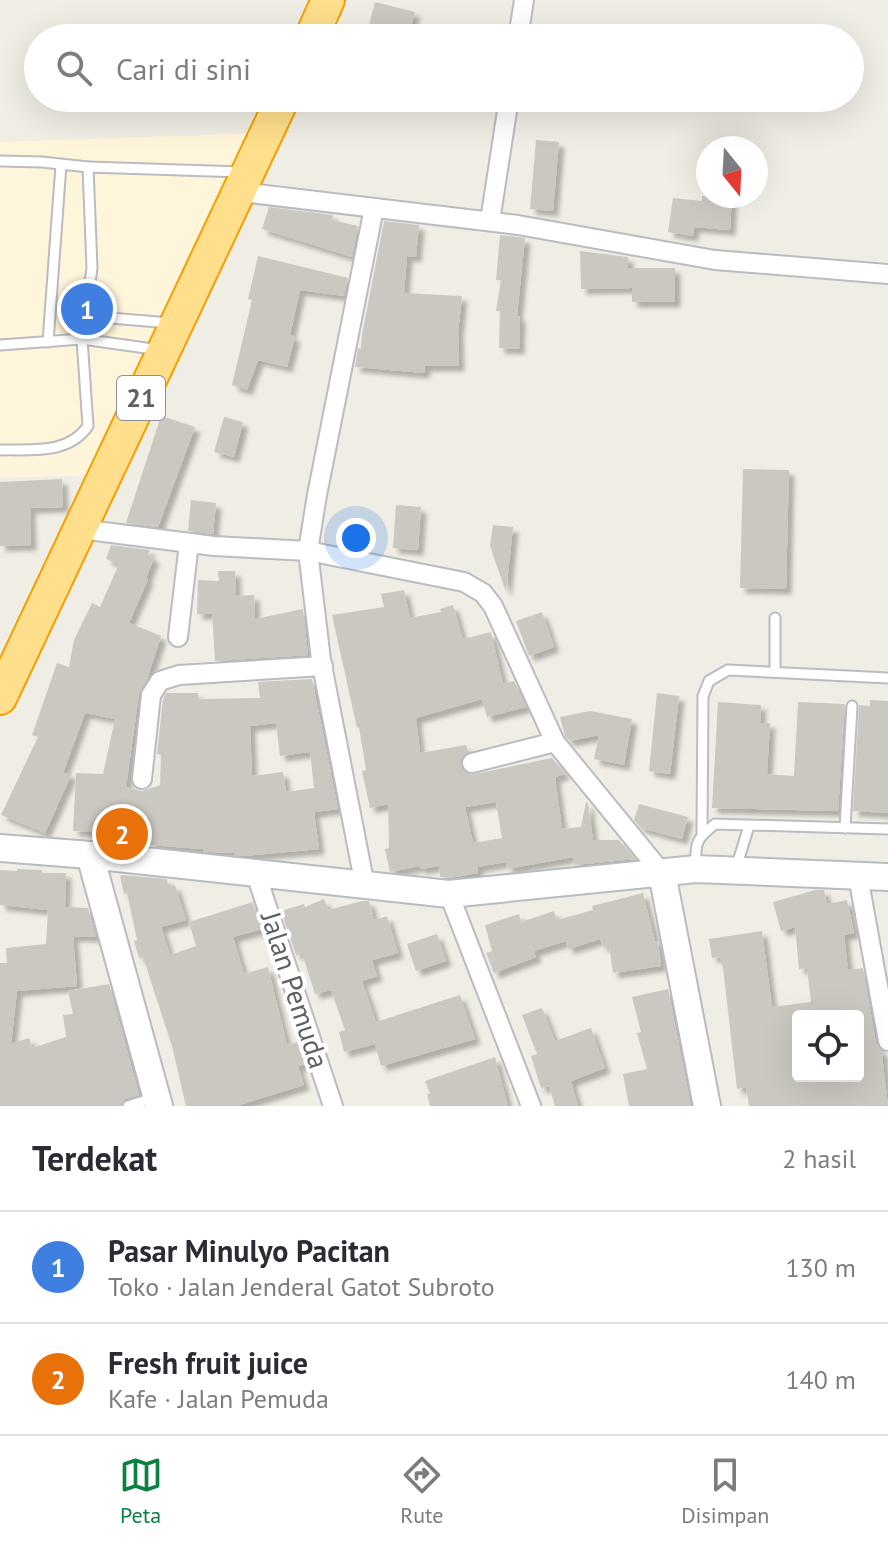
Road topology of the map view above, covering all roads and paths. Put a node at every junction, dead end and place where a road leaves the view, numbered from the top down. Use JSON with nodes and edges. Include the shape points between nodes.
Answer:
{"nodes":[{"id":1,"x":328,"y":0,"type":"edge"},
{"id":2,"x":524,"y":0,"type":"edge"},
{"id":3,"x":317,"y":24,"type":"edge"},
{"id":4,"x":520,"y":24,"type":"edge"},
{"id":5,"x":277,"y":112,"type":"edge"},
{"id":6,"x":507,"y":112,"type":"edge"},
{"id":7,"x":0,"y":161,"type":"edge"},
{"id":8,"x":61,"y":165,"type":"junction"},
{"id":9,"x":88,"y":167,"type":"junction"},
{"id":10,"x":245,"y":182,"type":"junction"},
{"id":11,"x":374,"y":208,"type":"junction"},
{"id":12,"x":490,"y":221,"type":"junction"},
{"id":13,"x":888,"y":274,"type":"edge"},
{"id":14,"x":86,"y":316,"type":"junction"},
{"id":15,"x":169,"y":337,"type":"junction"},
{"id":16,"x":82,"y":339,"type":"junction"},
{"id":17,"x":48,"y":342,"type":"junction"},
{"id":18,"x":0,"y":345,"type":"edge"},
{"id":19,"x":0,"y":450,"type":"edge"},
{"id":20,"x":80,"y":529,"type":"junction"},
{"id":21,"x":189,"y":543,"type":"junction"},
{"id":22,"x":308,"y":551,"type":"junction"},
{"id":23,"x":775,"y":618,"type":"dead end"},
{"id":24,"x":178,"y":637,"type":"dead end"},
{"id":25,"x":323,"y":666,"type":"junction"},
{"id":26,"x":775,"y":672,"type":"junction"},
{"id":27,"x":888,"y":678,"type":"edge"},
{"id":28,"x":3,"y":685,"type":"edge"},
{"id":29,"x":852,"y":706,"type":"dead end"},
{"id":30,"x":555,"y":742,"type":"junction"},
{"id":31,"x":472,"y":763,"type":"dead end"},
{"id":32,"x":142,"y":779,"type":"dead end"},
{"id":33,"x":749,"y":826,"type":"junction"},
{"id":34,"x":845,"y":828,"type":"junction"},
{"id":35,"x":888,"y":829,"type":"edge"},
{"id":36,"x":702,"y":834,"type":"junction"},
{"id":37,"x":0,"y":848,"type":"edge"},
{"id":38,"x":90,"y":855,"type":"junction"},
{"id":39,"x":696,"y":869,"type":"junction"},
{"id":40,"x":735,"y":871,"type":"junction"},
{"id":41,"x":662,"y":873,"type":"junction"},
{"id":42,"x":256,"y":874,"type":"junction"},
{"id":43,"x":858,"y":876,"type":"junction"},
{"id":44,"x":888,"y":877,"type":"edge"},
{"id":45,"x":365,"y":886,"type":"junction"},
{"id":46,"x":449,"y":894,"type":"junction"},
{"id":47,"x":888,"y":1041,"type":"edge"},
{"id":48,"x":158,"y":1102,"type":"edge"},
{"id":49,"x":128,"y":1106,"type":"edge"},
{"id":50,"x":333,"y":1106,"type":"edge"},
{"id":51,"x":531,"y":1106,"type":"edge"},
{"id":52,"x":707,"y":1106,"type":"edge"}],
"edges":[{"from":1,"to":3,"type":"highway"},
{"from":2,"to":4,"type":"street"},
{"from":5,"to":10,"type":"highway","number":"21"},
{"from":6,"to":12,"type":"street"},
{"from":7,"to":8,"type":"lane"},
{"from":8,"to":9,"type":"lane"},
{"from":8,"to":17,"type":"lane"},
{"from":9,"to":10,"type":"lane"},
{"from":9,"to":14,"type":"lane","via":[[92,268]]},
{"from":10,"to":11,"type":"street"},
{"from":10,"to":15,"type":"highway","number":"21"},
{"from":11,"to":12,"type":"street"},
{"from":11,"to":22,"type":"street"},
{"from":12,"to":13,"type":"street","via":[[715,260]]},
{"from":14,"to":15,"type":"lane"},
{"from":14,"to":16,"type":"lane"},
{"from":15,"to":16,"type":"lane"},
{"from":15,"to":20,"type":"highway","number":"21"},
{"from":16,"to":17,"type":"lane"},
{"from":16,"to":19,"type":"lane","via":[[88,426],[58,448]]},
{"from":17,"to":18,"type":"lane"},
{"from":20,"to":21,"type":"street"},
{"from":20,"to":28,"type":"highway","number":"21"},
{"from":21,"to":22,"type":"street"},
{"from":21,"to":24,"type":"street"},
{"from":22,"to":25,"type":"street"},
{"from":22,"to":30,"type":"street","via":[[464,582],[483,593]]},
{"from":23,"to":26,"type":"lane"},
{"from":25,"to":32,"type":"street","via":[[179,675],[160,681],[151,695]]},
{"from":25,"to":45,"type":"street"},
{"from":26,"to":27,"type":"lane"},
{"from":26,"to":36,"type":"lane","via":[[728,670],[709,681],[703,696]]},
{"from":29,"to":34,"type":"lane"},
{"from":30,"to":31,"type":"street"},
{"from":30,"to":41,"type":"street"},
{"from":33,"to":34,"type":"lane"},
{"from":33,"to":36,"type":"lane","via":[[715,824]]},
{"from":33,"to":40,"type":"lane"},
{"from":34,"to":35,"type":"lane"},
{"from":36,"to":39,"type":"lane","via":[[695,846]]},
{"from":37,"to":38,"type":"street"},
{"from":38,"to":42,"type":"street"},
{"from":38,"to":48,"type":"street"},
{"from":39,"to":40,"type":"street"},
{"from":39,"to":41,"type":"street"},
{"from":40,"to":43,"type":"street"},
{"from":41,"to":46,"type":"street"},
{"from":41,"to":52,"type":"street"},
{"from":42,"to":45,"type":"street"},
{"from":42,"to":50,"type":"street","name":"Jalan Pemuda"},
{"from":43,"to":44,"type":"street"},
{"from":43,"to":47,"type":"street"},
{"from":45,"to":46,"type":"street"},
{"from":46,"to":51,"type":"street"},
{"from":48,"to":49,"type":"lane"}]}
